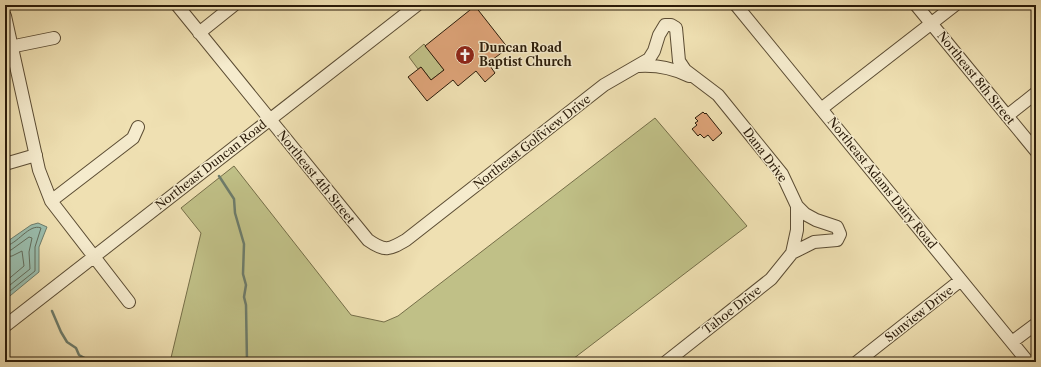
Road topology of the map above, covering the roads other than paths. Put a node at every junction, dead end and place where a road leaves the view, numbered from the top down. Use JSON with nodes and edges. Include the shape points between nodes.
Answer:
{"nodes":[{"id":1,"x":177,"y":5,"type":"edge"},
{"id":2,"x":234,"y":5,"type":"edge"},
{"id":3,"x":417,"y":5,"type":"edge"},
{"id":4,"x":736,"y":5,"type":"edge"},
{"id":5,"x":916,"y":5,"type":"edge"},
{"id":6,"x":955,"y":5,"type":"edge"},
{"id":7,"x":5,"y":16,"type":"edge"},
{"id":8,"x":931,"y":24,"type":"junction"},
{"id":9,"x":665,"y":25,"type":"joint"},
{"id":10,"x":199,"y":33,"type":"junction"},
{"id":11,"x":54,"y":38,"type":"dead end"},
{"id":12,"x":8,"y":47,"type":"edge"},
{"id":13,"x":639,"y":66,"type":"junction"},
{"id":14,"x":695,"y":79,"type":"junction"},
{"id":15,"x":1036,"y":93,"type":"edge"},
{"id":16,"x":822,"y":109,"type":"junction"},
{"id":17,"x":1007,"y":116,"type":"junction"},
{"id":18,"x":269,"y":120,"type":"junction"},
{"id":19,"x":138,"y":127,"type":"dead end"},
{"id":20,"x":1036,"y":151,"type":"edge"},
{"id":21,"x":36,"y":155,"type":"junction"},
{"id":22,"x":5,"y":164,"type":"edge"},
{"id":23,"x":51,"y":201,"type":"junction"},
{"id":24,"x":797,"y":206,"type":"junction"},
{"id":25,"x":386,"y":249,"type":"joint"},
{"id":26,"x":792,"y":253,"type":"junction"},
{"id":27,"x":94,"y":256,"type":"junction"},
{"id":28,"x":961,"y":280,"type":"junction"},
{"id":29,"x":129,"y":302,"type":"dead end"},
{"id":30,"x":1036,"y":324,"type":"edge"},
{"id":31,"x":5,"y":326,"type":"edge"},
{"id":32,"x":1012,"y":342,"type":"junction"},
{"id":33,"x":666,"y":362,"type":"edge"},
{"id":34,"x":857,"y":362,"type":"edge"},
{"id":35,"x":1028,"y":362,"type":"edge"}],
"edges":[{"from":1,"to":10,"type":"street","name":"Northeast 4th Street"},
{"from":2,"to":10,"type":"street"},
{"from":3,"to":18,"type":"street","name":"Northeast Duncan Road"},
{"from":4,"to":16,"type":"street","name":"Northeast Adams Dairy Road"},
{"from":5,"to":8,"type":"street","name":"Northeast 8th Street"},
{"from":6,"to":8,"type":"street"},
{"from":7,"to":12,"type":"street"},
{"from":8,"to":16,"type":"street"},
{"from":8,"to":17,"type":"street","name":"Northeast 8th Street"},
{"from":9,"to":13,"type":"street","name":"Northeast Golfview Drive","via":[[649,59]]},
{"from":9,"to":14,"type":"street","name":"Dana Drive","via":[[676,28],[679,62]]},
{"from":10,"to":18,"type":"street","name":"Northeast 4th Street"},
{"from":11,"to":12,"type":"street"},
{"from":12,"to":21,"type":"street"},
{"from":13,"to":14,"type":"street","name":"Dana Drive","via":[[658,66]]},
{"from":13,"to":25,"type":"street","name":"Northeast Golfview Drive","via":[[604,85],[406,240]]},
{"from":14,"to":24,"type":"street","name":"Dana Drive","via":[[718,95],[774,164],[790,189]]},
{"from":15,"to":17,"type":"street"},
{"from":16,"to":28,"type":"street","name":"Northeast Adams Dairy Road"},
{"from":17,"to":20,"type":"street","name":"Northeast 8th Street"},
{"from":18,"to":25,"type":"street","name":"Northeast 4th Street","via":[[368,240],[378,248]]},
{"from":18,"to":27,"type":"street","name":"Northeast Duncan Road"},
{"from":19,"to":23,"type":"street","via":[[133,138]]},
{"from":21,"to":22,"type":"street"},
{"from":21,"to":23,"type":"street"},
{"from":23,"to":27,"type":"street"},
{"from":24,"to":26,"type":"street","name":"Tahoe Drive","via":[[797,230]]},
{"from":24,"to":26,"type":"street","name":"Tahoe Drive","via":[[804,214],[837,227],[840,234],[837,240],[814,242]]},
{"from":26,"to":33,"type":"street","name":"Tahoe Drive","via":[[771,280]]},
{"from":27,"to":29,"type":"street"},
{"from":27,"to":31,"type":"street","name":"Northeast Duncan Road"},
{"from":28,"to":32,"type":"street","name":"Northeast Adams Dairy Road"},
{"from":28,"to":34,"type":"street","name":"Sunview Drive"},
{"from":30,"to":32,"type":"street"},
{"from":32,"to":35,"type":"street","name":"Northeast Adams Dairy Road"}]}
